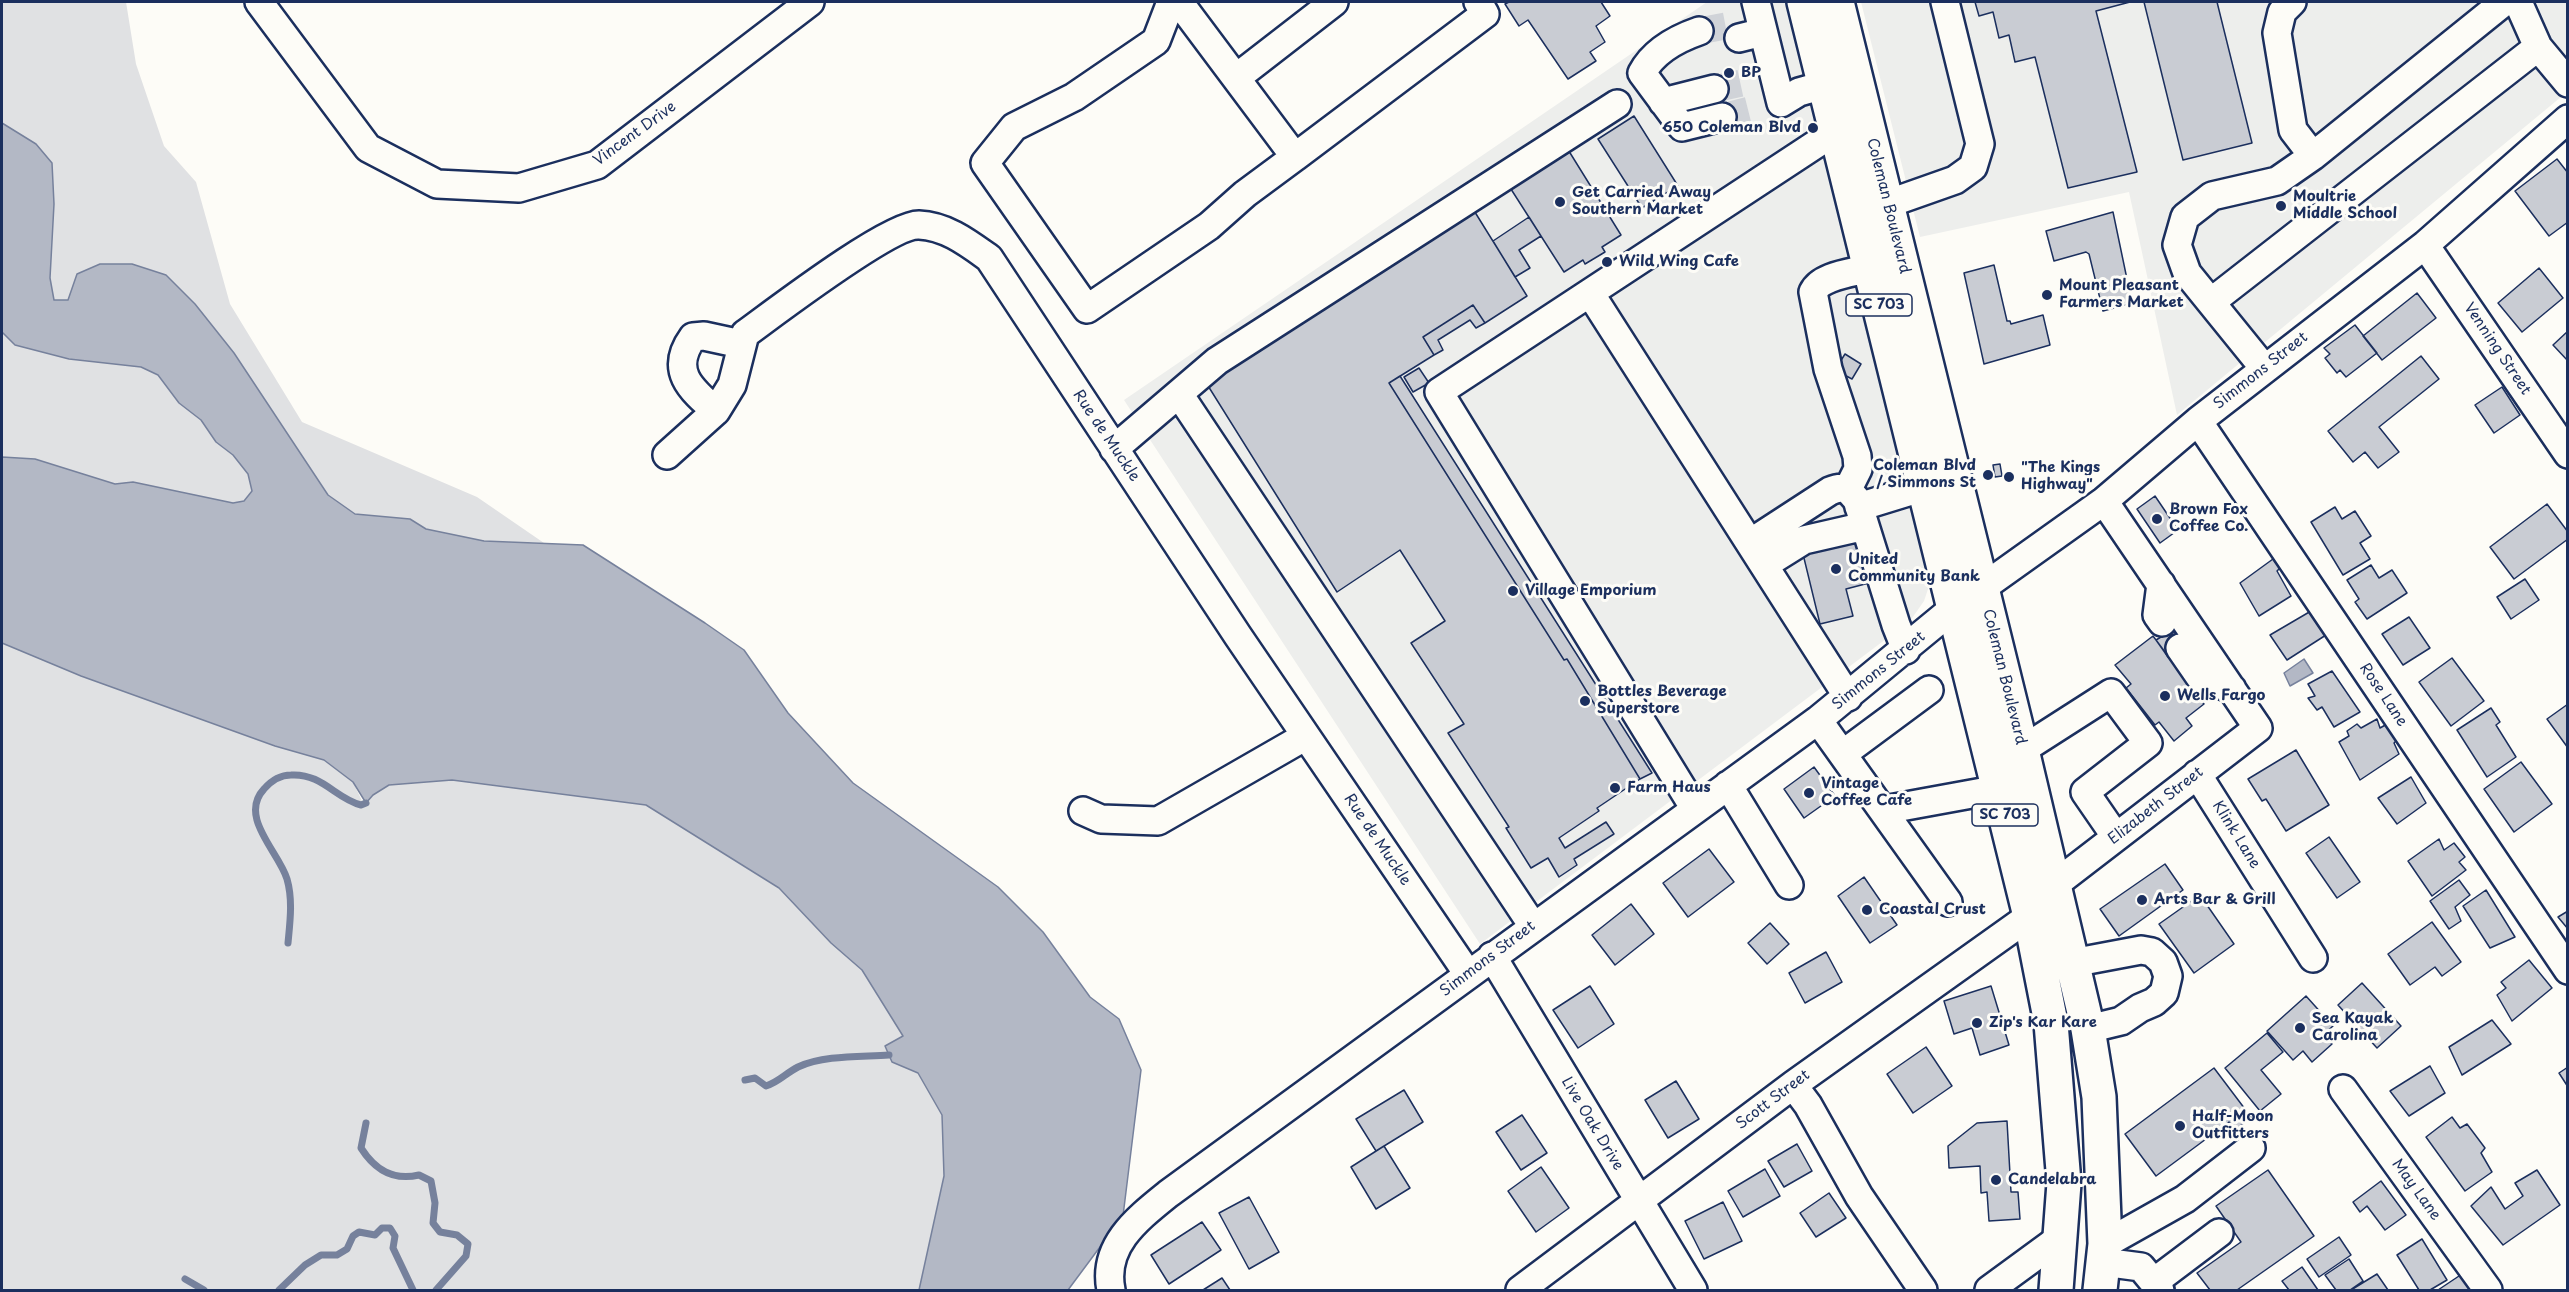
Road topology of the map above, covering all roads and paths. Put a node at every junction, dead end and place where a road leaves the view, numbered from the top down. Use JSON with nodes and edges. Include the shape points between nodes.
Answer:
{"nodes":[{"id":1,"x":260,"y":2,"type":"edge"},
{"id":2,"x":810,"y":2,"type":"edge"},
{"id":3,"x":1171,"y":2,"type":"edge"},
{"id":4,"x":1179,"y":2,"type":"edge"},
{"id":5,"x":1334,"y":2,"type":"edge"},
{"id":6,"x":1478,"y":2,"type":"edge"},
{"id":7,"x":1804,"y":2,"type":"edge"},
{"id":8,"x":1945,"y":2,"type":"edge"},
{"id":9,"x":2292,"y":2,"type":"edge"},
{"id":10,"x":2504,"y":2,"type":"edge"},
{"id":11,"x":2518,"y":2,"type":"edge"},
{"id":12,"x":1838,"y":5,"type":"edge"},
{"id":13,"x":1751,"y":23,"type":"edge"},
{"id":14,"x":1701,"y":39,"type":"tunnel mouth"},
{"id":15,"x":2538,"y":46,"type":"junction"},
{"id":16,"x":1236,"y":78,"type":"junction"},
{"id":17,"x":2568,"y":83,"type":"edge"},
{"id":18,"x":1824,"y":85,"type":"junction"},
{"id":19,"x":1714,"y":89,"type":"tunnel mouth"},
{"id":20,"x":1663,"y":102,"type":"junction"},
{"id":21,"x":1617,"y":104,"type":"dead end"},
{"id":22,"x":1722,"y":117,"type":"tunnel mouth"},
{"id":23,"x":2568,"y":119,"type":"edge"},
{"id":24,"x":1836,"y":131,"type":"junction"},
{"id":25,"x":2313,"y":156,"type":"junction"},
{"id":26,"x":1295,"y":157,"type":"junction"},
{"id":27,"x":1887,"y":204,"type":"junction"},
{"id":28,"x":2425,"y":245,"type":"junction"},
{"id":29,"x":1870,"y":268,"type":"junction"},
{"id":30,"x":1590,"y":293,"type":"junction"},
{"id":31,"x":2211,"y":303,"type":"junction"},
{"id":32,"x":741,"y":344,"type":"junction"},
{"id":33,"x":2264,"y":368,"type":"junction"},
{"id":34,"x":1179,"y":394,"type":"junction"},
{"id":35,"x":716,"y":411,"type":"junction"},
{"id":36,"x":2198,"y":421,"type":"junction"},
{"id":37,"x":1114,"y":449,"type":"junction"},
{"id":38,"x":2568,"y":454,"type":"edge"},
{"id":39,"x":667,"y":455,"type":"dead end"},
{"id":40,"x":1924,"y":487,"type":"junction"},
{"id":41,"x":2104,"y":501,"type":"junction"},
{"id":42,"x":1857,"y":507,"type":"junction"},
{"id":43,"x":1757,"y":554,"type":"junction"},
{"id":44,"x":2161,"y":584,"type":"junction"},
{"id":45,"x":1982,"y":588,"type":"junction"},
{"id":46,"x":1954,"y":608,"type":"junction"},
{"id":47,"x":2162,"y":622,"type":"dead end"},
{"id":48,"x":2180,"y":648,"type":"dead end"},
{"id":49,"x":1906,"y":650,"type":"junction"},
{"id":50,"x":2232,"y":689,"type":"junction"},
{"id":51,"x":1929,"y":690,"type":"dead end"},
{"id":52,"x":1848,"y":698,"type":"junction"},
{"id":53,"x":1818,"y":720,"type":"junction"},
{"id":54,"x":1306,"y":736,"type":"junction"},
{"id":55,"x":2022,"y":750,"type":"junction"},
{"id":56,"x":1844,"y":753,"type":"junction"},
{"id":57,"x":2197,"y":774,"type":"junction"},
{"id":58,"x":1728,"y":785,"type":"junction"},
{"id":59,"x":1999,"y":789,"type":"junction"},
{"id":60,"x":1695,"y":809,"type":"junction"},
{"id":61,"x":1884,"y":810,"type":"junction"},
{"id":62,"x":1083,"y":811,"type":"dead end"},
{"id":63,"x":2116,"y":837,"type":"junction"},
{"id":64,"x":1789,"y":885,"type":"dead end"},
{"id":65,"x":2054,"y":885,"type":"junction"},
{"id":66,"x":1948,"y":902,"type":"dead end"},
{"id":67,"x":2030,"y":916,"type":"junction"},
{"id":68,"x":1533,"y":926,"type":"junction"},
{"id":69,"x":1492,"y":956,"type":"junction"},
{"id":70,"x":2313,"y":958,"type":"dead end"},
{"id":71,"x":2072,"y":963,"type":"junction"},
{"id":72,"x":2568,"y":970,"type":"edge"},
{"id":73,"x":1468,"y":974,"type":"junction"},
{"id":74,"x":2050,"y":1023,"type":"junction"},
{"id":75,"x":2088,"y":1029,"type":"junction"},
{"id":76,"x":1792,"y":1085,"type":"junction"},
{"id":77,"x":2343,"y":1089,"type":"dead end"},
{"id":78,"x":2251,"y":1148,"type":"dead end"},
{"id":79,"x":1639,"y":1203,"type":"junction"},
{"id":80,"x":2103,"y":1210,"type":"junction"},
{"id":81,"x":2219,"y":1233,"type":"dead end"},
{"id":82,"x":2059,"y":1248,"type":"junction"},
{"id":83,"x":1092,"y":1257,"type":"dead end"},
{"id":84,"x":2103,"y":1265,"type":"edge"},
{"id":85,"x":2157,"y":1286,"type":"edge"},
{"id":86,"x":1110,"y":1290,"type":"edge"},
{"id":87,"x":1520,"y":1290,"type":"edge"},
{"id":88,"x":1693,"y":1290,"type":"edge"},
{"id":89,"x":1923,"y":1290,"type":"edge"},
{"id":90,"x":1989,"y":1290,"type":"edge"},
{"id":91,"x":2056,"y":1290,"type":"edge"},
{"id":92,"x":2082,"y":1290,"type":"edge"},
{"id":93,"x":2488,"y":1290,"type":"edge"}],
"edges":[{"from":1,"to":2,"type":"street","name":"Vincent Drive","via":[[368,148],[437,184],[519,188],[597,165]]},
{"from":3,"to":26,"type":"street","via":[[1156,40],[1074,98],[1014,127],[985,163],[1087,309],[1209,226]]},
{"from":4,"to":16,"type":"street"},
{"from":5,"to":16,"type":"street"},
{"from":6,"to":26,"type":"street","via":[[1485,14]]},
{"from":7,"to":18,"type":"main road","number":"SC 703"},
{"from":8,"to":27,"type":"street","via":[[1980,144],[1973,167],[1954,180]]},
{"from":9,"to":25,"type":"street","via":[[2282,12],[2277,33],[2293,130]]},
{"from":10,"to":25,"type":"street"},
{"from":11,"to":15,"type":"street"},
{"from":12,"to":27,"type":"main road","name":"Coleman Boulevard","number":"SC 703"},
{"from":13,"to":18,"type":"street","via":[[1769,105]]},
{"from":14,"to":20,"type":"street","via":[[1672,44],[1649,59],[1642,73]]},
{"from":15,"to":17,"type":"street"},
{"from":15,"to":31,"type":"street"},
{"from":16,"to":26,"type":"street"},
{"from":18,"to":24,"type":"main road","number":"SC 703"},
{"from":19,"to":20,"type":"street"},
{"from":20,"to":22,"type":"street","via":[[1682,127]]},
{"from":21,"to":34,"type":"street","via":[[1217,362]]},
{"from":23,"to":28,"type":"street","name":"Simmons Street"},
{"from":24,"to":29,"type":"main road","number":"SC 703"},
{"from":24,"to":30,"type":"street"},
{"from":25,"to":31,"type":"street","via":[[2277,182],[2212,196],[2185,217],[2177,246],[2187,273]]},
{"from":27,"to":45,"type":"main road","name":"Coleman Boulevard","number":"SC 703"},
{"from":28,"to":33,"type":"street","name":"Simmons Street"},
{"from":28,"to":38,"type":"street","name":"Venning Street"},
{"from":29,"to":40,"type":"main road","number":"SC 703"},
{"from":29,"to":42,"type":"street","via":[[1826,280],[1813,292],[1828,369],[1857,456]]},
{"from":30,"to":43,"type":"street"},
{"from":30,"to":60,"type":"street","via":[[1439,392]]},
{"from":31,"to":33,"type":"street"},
{"from":32,"to":35,"type":"street","via":[[732,385]]},
{"from":32,"to":35,"type":"street","via":[[704,336],[693,338],[683,351],[682,372],[695,393]]},
{"from":32,"to":37,"type":"street","name":"Rue de Muckle","via":[[745,334],[875,242],[918,225],[958,236],[989,258]]},
{"from":33,"to":36,"type":"street","name":"Simmons Street"},
{"from":34,"to":37,"type":"street"},
{"from":34,"to":68,"type":"street"},
{"from":35,"to":39,"type":"street"},
{"from":36,"to":41,"type":"street","name":"Simmons Street"},
{"from":36,"to":72,"type":"street","name":"Rose Lane"},
{"from":37,"to":54,"type":"street","name":"Rue de Muckle"},
{"from":40,"to":42,"type":"street"},
{"from":40,"to":46,"type":"main road","number":"SC 703"},
{"from":41,"to":44,"type":"street"},
{"from":41,"to":45,"type":"street","name":"Simmons Street"},
{"from":42,"to":43,"type":"street","via":[[1804,540]]},
{"from":42,"to":43,"type":"street","via":[[1840,487],[1830,491]]},
{"from":42,"to":49,"type":"street"},
{"from":43,"to":52,"type":"street"},
{"from":44,"to":47,"type":"street","via":[[2157,615]]},
{"from":44,"to":50,"type":"street"},
{"from":45,"to":46,"type":"street","name":"Simmons Street"},
{"from":45,"to":55,"type":"main road","name":"Coleman Boulevard","number":"SC 703"},
{"from":46,"to":49,"type":"street","name":"Simmons Street"},
{"from":46,"to":59,"type":"main road","number":"SC 703"},
{"from":48,"to":50,"type":"street","via":[[2200,677]]},
{"from":49,"to":52,"type":"street","name":"Simmons Street"},
{"from":50,"to":57,"type":"street","name":"Elizabeth Street","via":[[2258,728]]},
{"from":51,"to":56,"type":"street"},
{"from":52,"to":53,"type":"street","name":"Simmons Street"},
{"from":53,"to":56,"type":"street"},
{"from":53,"to":58,"type":"street","name":"Simmons Street"},
{"from":54,"to":62,"type":"street","via":[[1158,822],[1101,819]]},
{"from":54,"to":73,"type":"street","name":"Rue de Muckle"},
{"from":55,"to":63,"type":"street","via":[[2111,693],[2148,743],[2085,792]]},
{"from":55,"to":65,"type":"main road","name":"Coleman Boulevard","number":"SC 703"},
{"from":56,"to":61,"type":"street"},
{"from":57,"to":63,"type":"street","name":"Elizabeth Street"},
{"from":57,"to":70,"type":"street","name":"Klink Lane"},
{"from":58,"to":60,"type":"street","name":"Simmons Street"},
{"from":58,"to":64,"type":"street"},
{"from":59,"to":61,"type":"street"},
{"from":59,"to":67,"type":"main road","number":"SC 703"},
{"from":60,"to":68,"type":"street","name":"Simmons Street"},
{"from":61,"to":66,"type":"street"},
{"from":63,"to":65,"type":"street","name":"Elizabeth Street"},
{"from":65,"to":71,"type":"main road","name":"Coleman Boulevard","number":"SC 703"},
{"from":67,"to":74,"type":"main road","number":"SC 703"},
{"from":67,"to":76,"type":"street","name":"Scott Street"},
{"from":68,"to":69,"type":"street","name":"Simmons Street"},
{"from":69,"to":73,"type":"street","name":"Simmons Street"},
{"from":69,"to":79,"type":"street","name":"Live Oak Drive"},
{"from":71,"to":75,"type":"main road","name":"Coleman Boulevard","number":"SC 703"},
{"from":71,"to":75,"type":"street","via":[[2140,950],[2158,957],[2168,976],[2164,993],[2154,1002],[2121,1021]]},
{"from":73,"to":86,"type":"street","name":"Simmons Street","via":[[1134,1221],[1110,1261]]},
{"from":74,"to":80,"type":"main road","via":[[2064,1022],[2070,1027],[2085,1189]]},
{"from":74,"to":82,"type":"main road","number":"SC 703","via":[[2064,1183]]},
{"from":75,"to":80,"type":"main road","name":"Coleman Boulevard","number":"SC 703","via":[[2099,1097]]},
{"from":76,"to":79,"type":"street","name":"Scott Street"},
{"from":76,"to":89,"type":"street","via":[[1859,1196]]},
{"from":77,"to":93,"type":"street","name":"May Lane"},
{"from":78,"to":84,"type":"street"},
{"from":79,"to":87,"type":"street","name":"Scott Street"},
{"from":79,"to":88,"type":"street","name":"Live Oak Drive"},
{"from":80,"to":84,"type":"main road","name":"Coleman Boulevard","number":"SC 703"},
{"from":81,"to":85,"type":"street"},
{"from":82,"to":90,"type":"street"},
{"from":82,"to":91,"type":"main road","number":"SC 703"},
{"from":82,"to":92,"type":"main road","via":[[2081,1270]]},
{"from":83,"to":86,"type":"street"},
{"from":84,"to":85,"type":"street","via":[[2141,1267]]}]}
